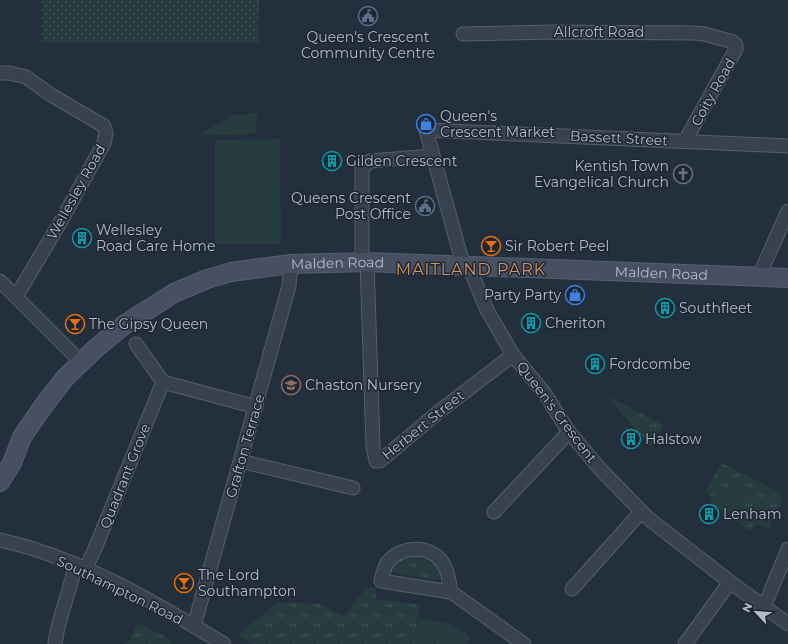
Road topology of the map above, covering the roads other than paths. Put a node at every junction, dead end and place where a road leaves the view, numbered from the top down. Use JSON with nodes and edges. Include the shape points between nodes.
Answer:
{"nodes":[{"id":1,"x":463,"y":34,"type":"dead end"},
{"id":2,"x":733,"y":42,"type":"joint"},
{"id":3,"x":0,"y":73,"type":"edge"},
{"id":4,"x":426,"y":130,"type":"joint"},
{"id":5,"x":685,"y":141,"type":"junction"},
{"id":6,"x":788,"y":146,"type":"edge"},
{"id":7,"x":432,"y":156,"type":"junction"},
{"id":8,"x":788,"y":211,"type":"edge"},
{"id":9,"x":364,"y":262,"type":"junction"},
{"id":10,"x":291,"y":264,"type":"junction"},
{"id":11,"x":465,"y":265,"type":"junction"},
{"id":12,"x":759,"y":276,"type":"junction"},
{"id":13,"x":788,"y":278,"type":"edge"},
{"id":14,"x":0,"y":281,"type":"edge"},
{"id":15,"x":16,"y":297,"type":"junction"},
{"id":16,"x":131,"y":336,"type":"junction"},
{"id":17,"x":513,"y":355,"type":"junction"},
{"id":18,"x":81,"y":362,"type":"junction"},
{"id":19,"x":162,"y":382,"type":"junction"},
{"id":20,"x":256,"y":407,"type":"junction"},
{"id":21,"x":569,"y":432,"type":"junction"},
{"id":22,"x":22,"y":436,"type":"junction"},
{"id":23,"x":0,"y":456,"type":"edge"},
{"id":24,"x":240,"y":461,"type":"junction"},
{"id":25,"x":0,"y":482,"type":"edge"},
{"id":26,"x":353,"y":488,"type":"dead end"},
{"id":27,"x":494,"y":512,"type":"dead end"},
{"id":28,"x":641,"y":512,"type":"junction"},
{"id":29,"x":0,"y":540,"type":"edge"},
{"id":30,"x":788,"y":549,"type":"edge"},
{"id":31,"x":80,"y":567,"type":"junction"},
{"id":32,"x":730,"y":582,"type":"junction"},
{"id":33,"x":572,"y":589,"type":"dead end"},
{"id":34,"x":451,"y":592,"type":"junction"},
{"id":35,"x":764,"y":607,"type":"junction"},
{"id":36,"x":788,"y":624,"type":"edge"},
{"id":37,"x":194,"y":626,"type":"junction"},
{"id":38,"x":55,"y":644,"type":"edge"},
{"id":39,"x":224,"y":644,"type":"edge"},
{"id":40,"x":524,"y":644,"type":"edge"},
{"id":41,"x":685,"y":644,"type":"edge"}],
"edges":[{"from":1,"to":2,"type":"street","name":"Allcroft Road","via":[[690,33]]},
{"from":2,"to":5,"type":"street","name":"Coity Road","via":[[736,49]]},
{"from":3,"to":15,"type":"street","name":"Wellesley Road","via":[[26,77],[104,126],[106,133],[104,143]]},
{"from":4,"to":5,"type":"street","name":"Bassett Street"},
{"from":4,"to":7,"type":"street","name":"Queen's Crescent"},
{"from":5,"to":6,"type":"street","name":"Bassett Street"},
{"from":7,"to":9,"type":"street","via":[[370,161],[362,168]]},
{"from":7,"to":11,"type":"street","name":"Queen's Crescent"},
{"from":8,"to":12,"type":"street"},
{"from":9,"to":10,"type":"main road","name":"Malden Road"},
{"from":9,"to":11,"type":"main road","name":"Malden Road"},
{"from":9,"to":17,"type":"street","name":"Herbert Street","via":[[376,461],[380,461]]},
{"from":10,"to":16,"type":"main road","name":"Malden Road","via":[[231,272],[174,293]]},
{"from":10,"to":20,"type":"street","name":"Grafton Terrace","via":[[291,279]]},
{"from":11,"to":12,"type":"main road","name":"Malden Road"},
{"from":11,"to":17,"type":"street","name":"Queen's Crescent"},
{"from":12,"to":13,"type":"main road","name":"Malden Road"},
{"from":14,"to":15,"type":"street"},
{"from":15,"to":18,"type":"street"},
{"from":16,"to":18,"type":"main road","name":"Malden Road"},
{"from":16,"to":19,"type":"street"},
{"from":17,"to":21,"type":"street","name":"Queen's Crescent","via":[[545,394]]},
{"from":18,"to":22,"type":"main road","name":"Malden Road","via":[[44,405]]},
{"from":19,"to":20,"type":"street"},
{"from":19,"to":31,"type":"street","name":"Quadrant Grove","via":[[94,551]]},
{"from":20,"to":24,"type":"street","name":"Grafton Terrace"},
{"from":21,"to":27,"type":"street"},
{"from":21,"to":28,"type":"street","name":"Queen's Crescent"},
{"from":22,"to":23,"type":"main road","name":"Malden Road"},
{"from":22,"to":25,"type":"main road","name":"Malden Road","via":[[12,463]]},
{"from":24,"to":26,"type":"street"},
{"from":24,"to":37,"type":"street","name":"Grafton Terrace"},
{"from":28,"to":32,"type":"street","name":"Queen's Crescent"},
{"from":28,"to":33,"type":"street"},
{"from":29,"to":31,"type":"street","name":"Southampton Road","via":[[37,550]]},
{"from":30,"to":35,"type":"street"},
{"from":31,"to":37,"type":"street","name":"Southampton Road"},
{"from":31,"to":38,"type":"street","name":"Quadrant Grove","via":[[73,577],[57,626]]},
{"from":32,"to":35,"type":"street","name":"Queen's Crescent"},
{"from":32,"to":41,"type":"street"},
{"from":34,"to":34,"type":"street","via":[[442,563],[433,553],[422,549],[404,551],[394,556],[386,564],[381,581]]},
{"from":34,"to":40,"type":"street"},
{"from":35,"to":36,"type":"street","name":"Queen's Crescent"},
{"from":37,"to":39,"type":"street","name":"Southampton Road"}]}
